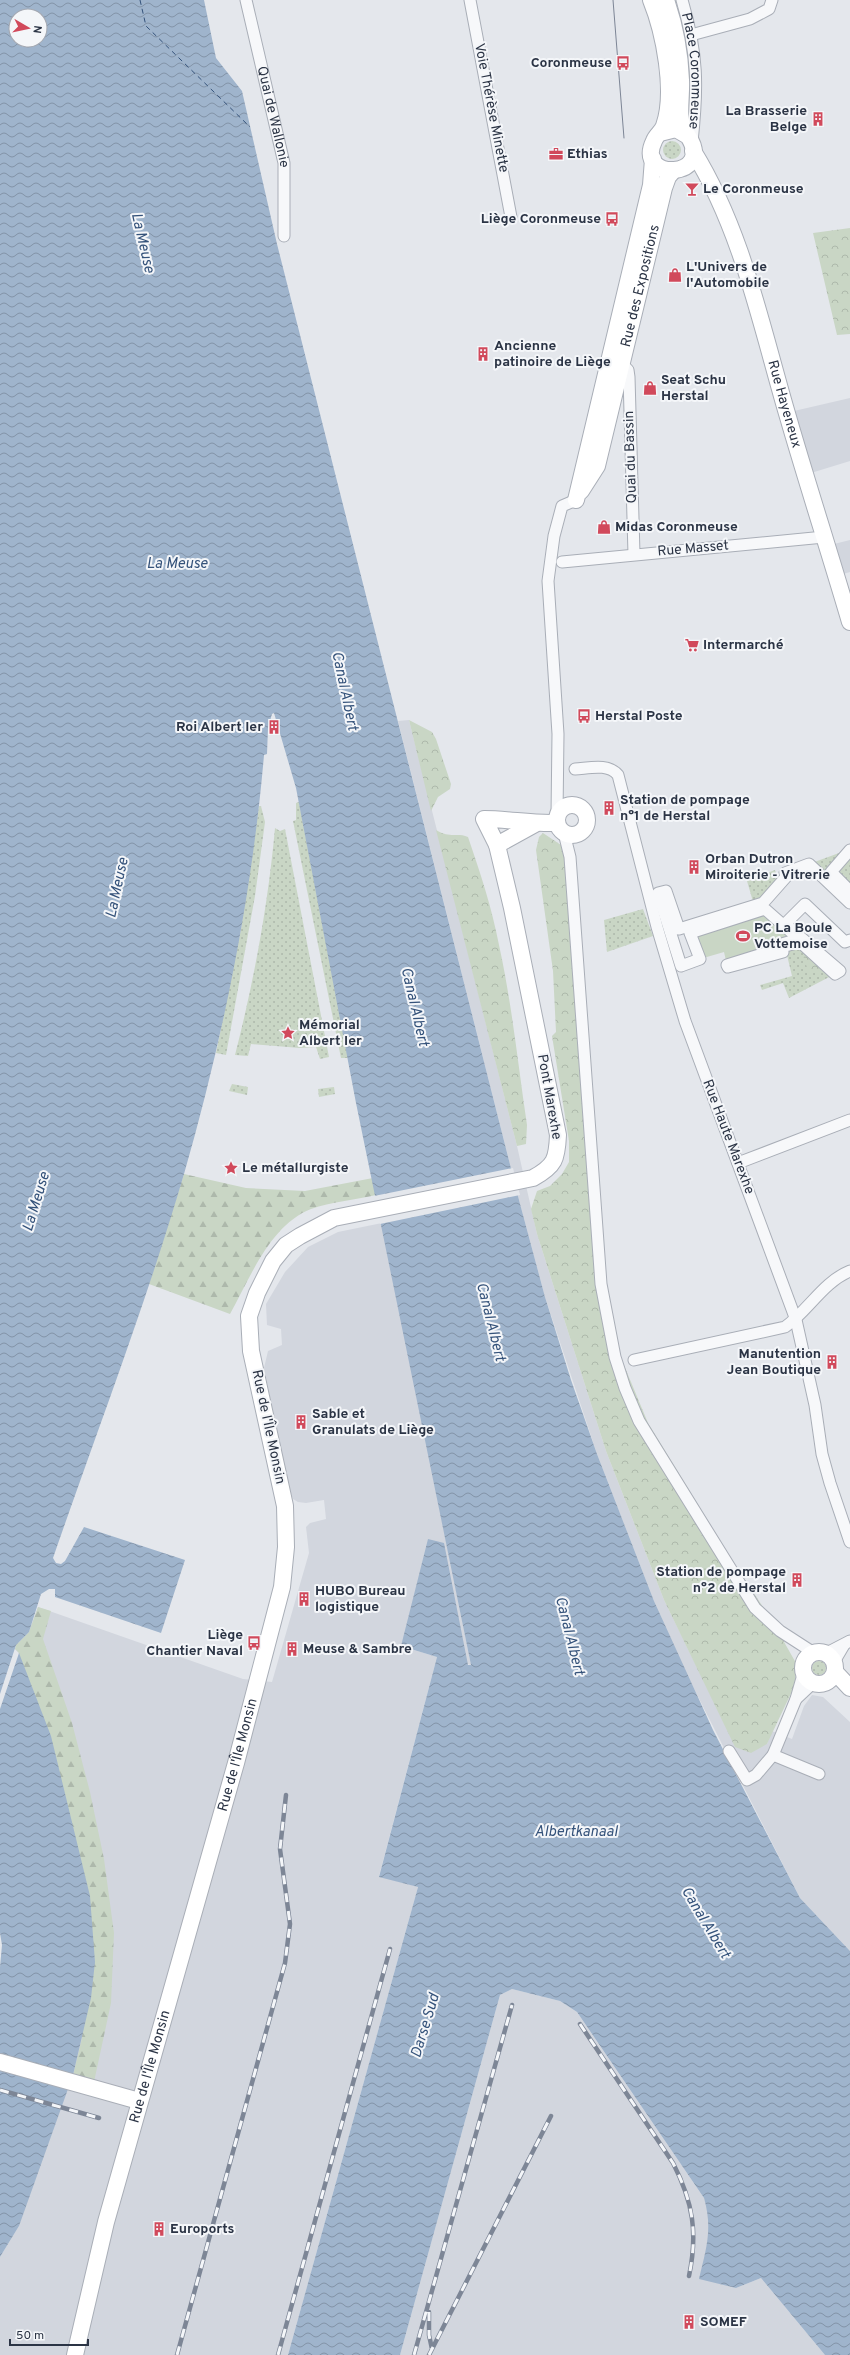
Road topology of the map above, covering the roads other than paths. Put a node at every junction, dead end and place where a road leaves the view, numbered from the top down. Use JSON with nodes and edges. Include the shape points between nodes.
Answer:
{"nodes":[{"id":1,"x":246,"y":0,"type":"edge"},
{"id":2,"x":470,"y":0,"type":"edge"},
{"id":3,"x":651,"y":0,"type":"edge"},
{"id":4,"x":666,"y":0,"type":"edge"},
{"id":5,"x":682,"y":0,"type":"edge"},
{"id":6,"x":772,"y":0,"type":"edge"},
{"id":7,"x":691,"y":35,"type":"junction"},
{"id":8,"x":660,"y":133,"type":"junction"},
{"id":9,"x":690,"y":142,"type":"junction"},
{"id":10,"x":653,"y":159,"type":"junction"},
{"id":11,"x":676,"y":171,"type":"junction"},
{"id":12,"x":713,"y":187,"type":"junction"},
{"id":13,"x":511,"y":217,"type":"dead end"},
{"id":14,"x":284,"y":236,"type":"dead end"},
{"id":15,"x":622,"y":362,"type":"junction"},
{"id":16,"x":576,"y":500,"type":"junction"},
{"id":17,"x":824,"y":537,"type":"junction"},
{"id":18,"x":634,"y":554,"type":"junction"},
{"id":19,"x":562,"y":562,"type":"dead end"},
{"id":20,"x":850,"y":622,"type":"edge"},
{"id":21,"x":575,"y":769,"type":"dead end"},
{"id":22,"x":536,"y":824,"type":"junction"},
{"id":23,"x":559,"y":824,"type":"junction"},
{"id":24,"x":497,"y":845,"type":"junction"},
{"id":25,"x":850,"y":850,"type":"edge"},
{"id":26,"x":850,"y":858,"type":"edge"},
{"id":27,"x":850,"y":883,"type":"edge"},
{"id":28,"x":850,"y":891,"type":"edge"},
{"id":29,"x":850,"y":903,"type":"edge"},
{"id":30,"x":850,"y":940,"type":"edge"},
{"id":31,"x":850,"y":1120,"type":"edge"},
{"id":32,"x":738,"y":1163,"type":"junction"},
{"id":33,"x":372,"y":1211,"type":"joint"},
{"id":34,"x":850,"y":1271,"type":"edge"},
{"id":35,"x":796,"y":1320,"type":"junction"},
{"id":36,"x":634,"y":1360,"type":"dead end"},
{"id":37,"x":850,"y":1542,"type":"edge"},
{"id":38,"x":847,"y":1643,"type":"edge"},
{"id":39,"x":827,"y":1660,"type":"junction"},
{"id":40,"x":808,"y":1677,"type":"junction"},
{"id":41,"x":850,"y":1688,"type":"edge"},
{"id":42,"x":796,"y":1699,"type":"junction"},
{"id":43,"x":729,"y":1751,"type":"dead end"},
{"id":44,"x":773,"y":1755,"type":"junction"},
{"id":45,"x":819,"y":1774,"type":"dead end"},
{"id":46,"x":0,"y":2062,"type":"edge"},
{"id":47,"x":139,"y":2101,"type":"junction"},
{"id":48,"x":75,"y":2355,"type":"edge"}],
"edges":[{"from":1,"to":14,"type":"street","name":"Quai de Wallonie","via":[[284,163]]},
{"from":2,"to":13,"type":"street","name":"Voie Thérèse Minette"},
{"from":3,"to":8,"type":"street","name":"Place Coronmeuse","via":[[661,28],[667,64],[667,110],[665,124]]},
{"from":4,"to":9,"type":"street","name":"Place Coronmeuse","via":[[679,49],[680,119]]},
{"from":5,"to":7,"type":"street","name":"Place Coronmeuse"},
{"from":6,"to":7,"type":"street","via":[[769,9],[750,20]]},
{"from":7,"to":9,"type":"street","name":"Place Coronmeuse","via":[[697,83]]},
{"from":8,"to":9,"type":"street","name":"Place Coronmeuse","via":[[676,129]]},
{"from":8,"to":10,"type":"street","name":"Place Coronmeuse","via":[[651,147]]},
{"from":9,"to":11,"type":"street","name":"Place Coronmeuse","via":[[689,163]]},
{"from":9,"to":12,"type":"street","name":"Rue Hayeneux"},
{"from":10,"to":11,"type":"street","via":[[661,168]]},
{"from":10,"to":16,"type":"street","name":"Rue des Expositions","via":[[651,185]]},
{"from":11,"to":12,"type":"street","via":[[699,176]]},
{"from":11,"to":15,"type":"street","name":"Rue des Expositions","via":[[668,177],[664,188]]},
{"from":12,"to":17,"type":"street","name":"Rue Hayeneux","via":[[742,256]]},
{"from":15,"to":16,"type":"street","name":"Rue des Expositions","via":[[597,466]]},
{"from":15,"to":18,"type":"street","name":"Quai du Bassin","via":[[628,370],[629,377]]},
{"from":16,"to":23,"type":"street","via":[[562,506],[554,536],[548,581],[558,734]]},
{"from":17,"to":18,"type":"street","name":"Rue Masset"},
{"from":17,"to":20,"type":"street","name":"Rue Hayeneux"},
{"from":18,"to":19,"type":"street","name":"Rue Masset"},
{"from":21,"to":32,"type":"street","name":"Rue Haute Marexhe","via":[[603,767],[613,769],[618,775],[657,927],[683,1013]]},
{"from":22,"to":23,"type":"street"},
{"from":22,"to":24,"type":"street"},
{"from":22,"to":24,"type":"street","via":[[518,820],[484,819]]},
{"from":23,"to":39,"type":"street","via":[[570,857],[601,1284],[615,1357],[639,1421],[755,1608],[780,1631]]},
{"from":24,"to":33,"type":"street","name":"Pont Marexhe","via":[[558,1136],[557,1154],[554,1162],[545,1171],[529,1178]]},
{"from":25,"to":28,"type":"street","via":[[831,872]]},
{"from":26,"to":27,"type":"street","via":[[838,871]]},
{"from":29,"to":30,"type":"street","via":[[809,864],[784,873],[786,877],[762,903],[679,929],[666,891],[658,893],[680,966],[700,959],[690,933],[765,909],[799,939],[727,965],[728,967],[783,952],[782,947],[800,942],[834,974],[840,971],[785,924],[805,904],[845,942]]},
{"from":31,"to":32,"type":"street"},
{"from":32,"to":35,"type":"street","name":"Rue Haute Marexhe"},
{"from":33,"to":47,"type":"street","name":"Rue de l'Île Monsin","via":[[334,1218],[286,1245],[273,1260],[249,1316],[251,1352],[285,1506],[286,1547],[282,1587],[236,1763]]},
{"from":34,"to":35,"type":"street","via":[[835,1280]]},
{"from":35,"to":36,"type":"street","via":[[785,1327]]},
{"from":35,"to":37,"type":"street","name":"Rue Haute Marexhe","via":[[815,1405],[822,1454]]},
{"from":38,"to":39,"type":"street"},
{"from":39,"to":40,"type":"street","via":[[806,1659]]},
{"from":39,"to":40,"type":"street","via":[[833,1677],[825,1683]]},
{"from":39,"to":41,"type":"street"},
{"from":40,"to":42,"type":"street"},
{"from":40,"to":42,"type":"street"},
{"from":42,"to":44,"type":"street"},
{"from":43,"to":44,"type":"street","via":[[747,1780],[756,1775]]},
{"from":44,"to":45,"type":"street"},
{"from":46,"to":47,"type":"street"},
{"from":47,"to":48,"type":"street","name":"Rue de l'Île Monsin","via":[[101,2243]]}]}
